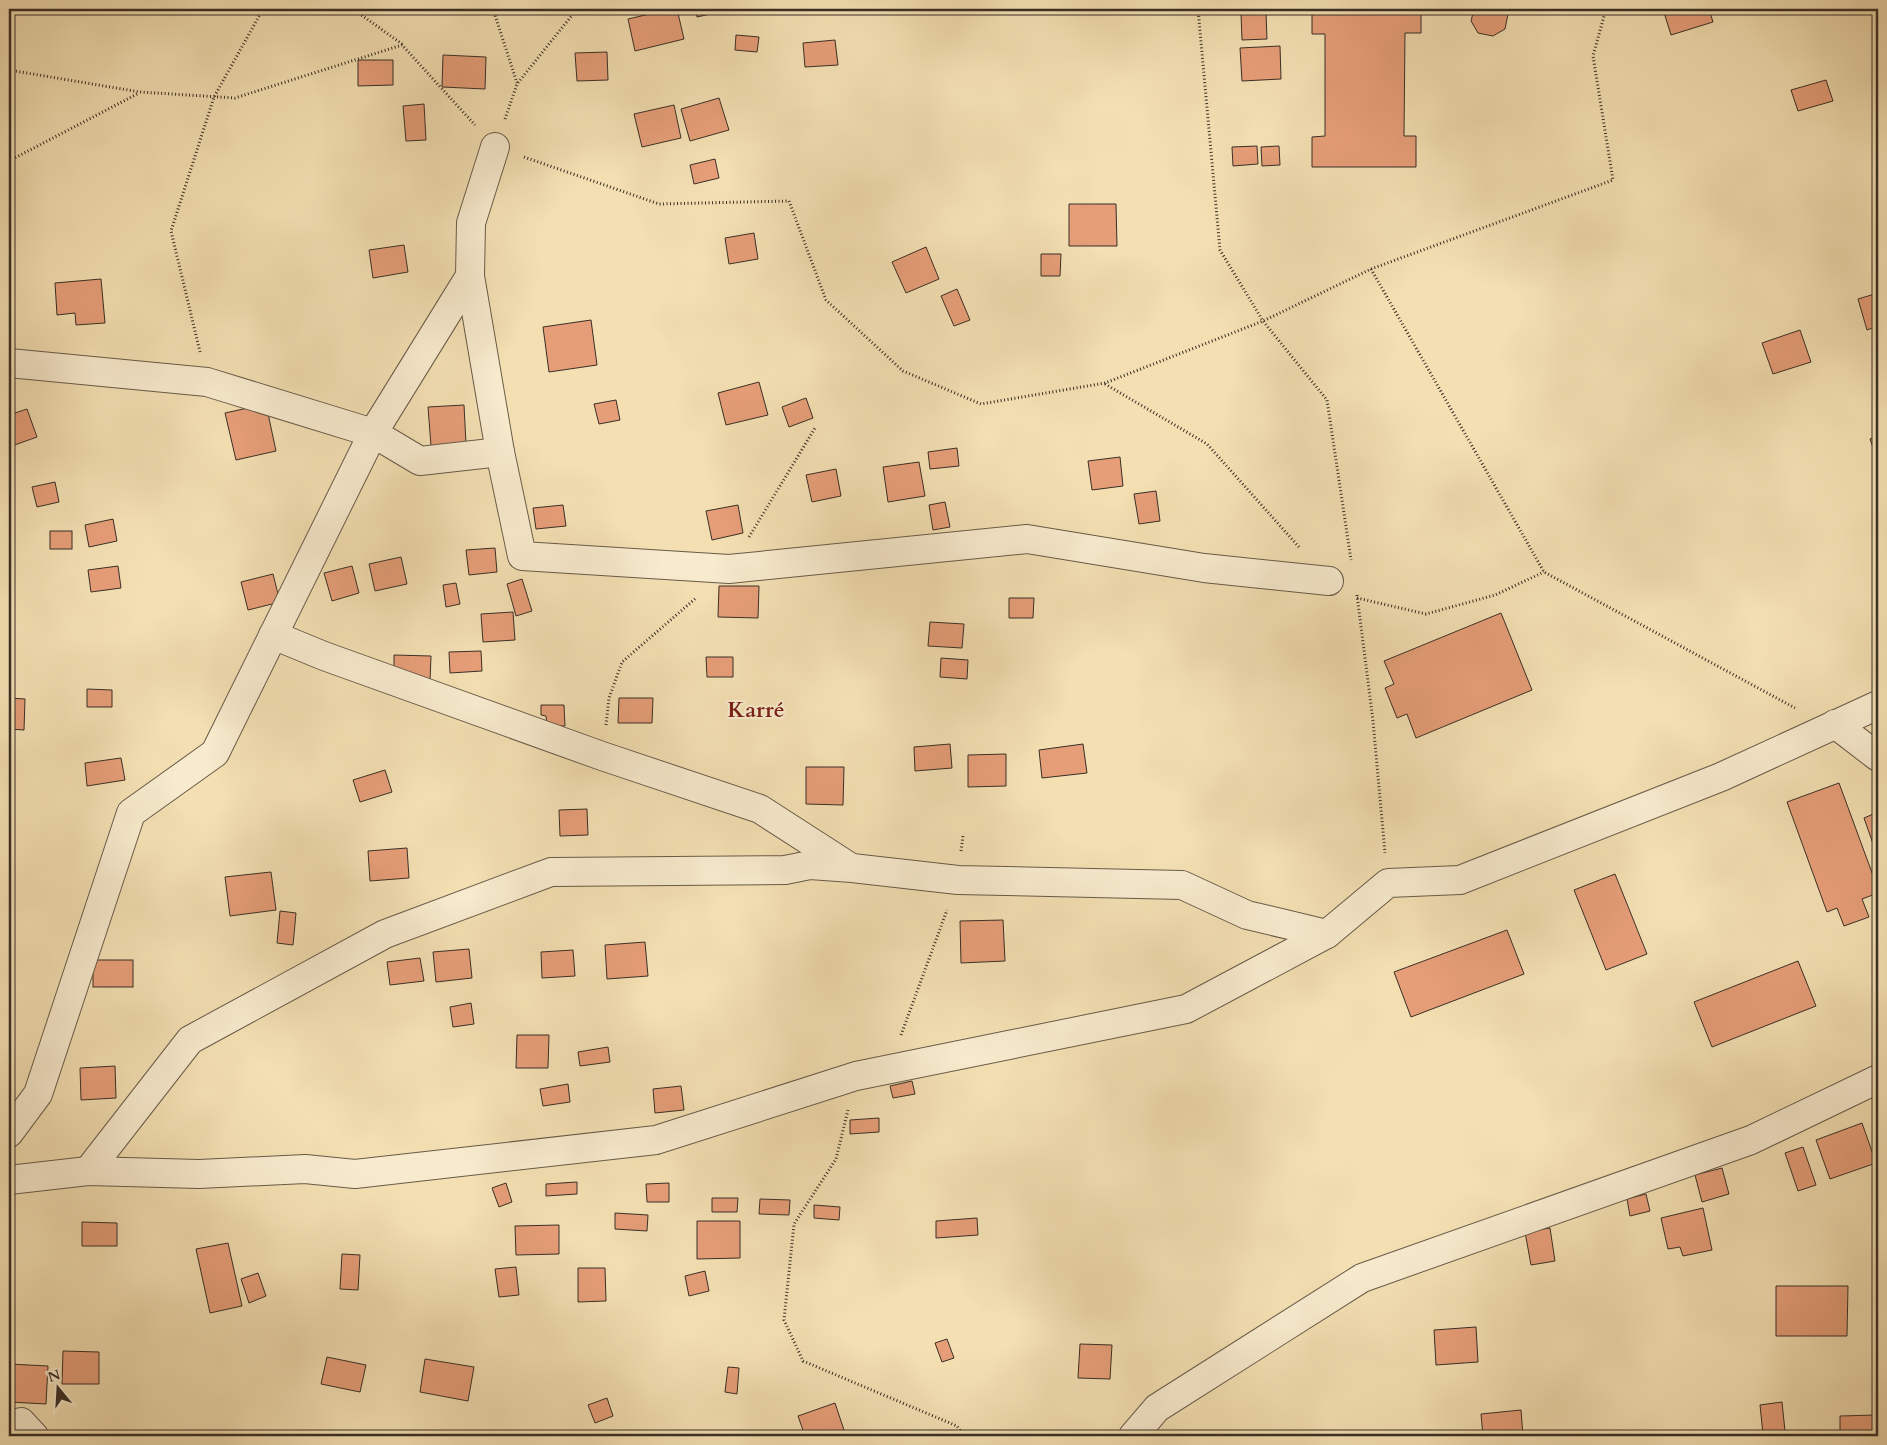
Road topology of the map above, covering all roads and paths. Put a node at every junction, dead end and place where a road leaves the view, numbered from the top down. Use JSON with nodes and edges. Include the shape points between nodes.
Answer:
{"nodes":[{"id":1,"x":263,"y":9,"type":"edge"},
{"id":2,"x":353,"y":9,"type":"edge"},
{"id":3,"x":493,"y":9,"type":"edge"},
{"id":4,"x":577,"y":9,"type":"edge"},
{"id":5,"x":1198,"y":9,"type":"edge"},
{"id":6,"x":1606,"y":9,"type":"edge"},
{"id":7,"x":402,"y":45,"type":"junction"},
{"id":8,"x":9,"y":70,"type":"edge"},
{"id":9,"x":517,"y":84,"type":"junction"},
{"id":10,"x":140,"y":92,"type":"junction"},
{"id":11,"x":214,"y":97,"type":"junction"},
{"id":12,"x":495,"y":147,"type":"junction"},
{"id":13,"x":9,"y":161,"type":"edge"},
{"id":14,"x":1371,"y":269,"type":"junction"},
{"id":15,"x":470,"y":276,"type":"junction"},
{"id":16,"x":1263,"y":321,"type":"junction"},
{"id":17,"x":9,"y":363,"type":"edge"},
{"id":18,"x":207,"y":382,"type":"junction"},
{"id":19,"x":1105,"y":383,"type":"junction"},
{"id":20,"x":373,"y":433,"type":"junction"},
{"id":21,"x":500,"y":452,"type":"junction"},
{"id":22,"x":1544,"y":572,"type":"junction"},
{"id":23,"x":1341,"y":575,"type":"junction"},
{"id":24,"x":1356,"y":588,"type":"dead end"},
{"id":25,"x":1357,"y":598,"type":"junction"},
{"id":26,"x":273,"y":635,"type":"junction"},
{"id":27,"x":1878,"y":705,"type":"edge"},
{"id":28,"x":1835,"y":724,"type":"junction"},
{"id":29,"x":1878,"y":757,"type":"edge"},
{"id":30,"x":963,"y":836,"type":"dead end"},
{"id":31,"x":852,"y":868,"type":"junction"},
{"id":32,"x":958,"y":880,"type":"junction"},
{"id":33,"x":1388,"y":883,"type":"junction"},
{"id":34,"x":1327,"y":934,"type":"junction"},
{"id":35,"x":899,"y":1042,"type":"dead end"},
{"id":36,"x":856,"y":1076,"type":"junction"},
{"id":37,"x":1878,"y":1079,"type":"edge"},
{"id":38,"x":9,"y":1133,"type":"edge"},
{"id":39,"x":88,"y":1171,"type":"junction"},
{"id":40,"x":9,"y":1180,"type":"edge"},
{"id":41,"x":9,"y":1425,"type":"edge"},
{"id":42,"x":34,"y":1436,"type":"edge"},
{"id":43,"x":964,"y":1436,"type":"edge"},
{"id":44,"x":1133,"y":1436,"type":"edge"}],
"edges":[{"from":1,"to":11,"type":"path"},
{"from":2,"to":7,"type":"path"},
{"from":3,"to":9,"type":"path"},
{"from":4,"to":9,"type":"path"},
{"from":5,"to":16,"type":"path","via":[[1220,250]]},
{"from":6,"to":14,"type":"path","via":[[1592,56],[1613,180]]},
{"from":7,"to":11,"type":"path","via":[[235,98]]},
{"from":7,"to":12,"type":"path"},
{"from":8,"to":10,"type":"path"},
{"from":9,"to":12,"type":"path"},
{"from":10,"to":11,"type":"path"},
{"from":10,"to":13,"type":"path"},
{"from":11,"to":18,"type":"path","via":[[171,231]]},
{"from":12,"to":15,"type":"street","via":[[471,223]]},
{"from":12,"to":19,"type":"path","via":[[659,204],[789,201],[826,300],[903,371],[981,404]]},
{"from":14,"to":16,"type":"path"},
{"from":14,"to":22,"type":"path"},
{"from":15,"to":20,"type":"street"},
{"from":15,"to":21,"type":"street"},
{"from":16,"to":19,"type":"path"},
{"from":16,"to":23,"type":"path","via":[[1327,400]]},
{"from":17,"to":18,"type":"street"},
{"from":18,"to":20,"type":"street"},
{"from":19,"to":23,"type":"path","via":[[1207,444]]},
{"from":20,"to":21,"type":"street","via":[[420,461]]},
{"from":20,"to":26,"type":"street"},
{"from":21,"to":23,"type":"street","via":[[522,556],[729,569],[1027,540],[1204,568]]},
{"from":22,"to":25,"type":"path","via":[[1495,595],[1426,614]]},
{"from":22,"to":28,"type":"path","via":[[1800,711]]},
{"from":23,"to":25,"type":"path"},
{"from":24,"to":25,"type":"path"},
{"from":25,"to":33,"type":"path","via":[[1374,721]]},
{"from":26,"to":31,"type":"street","via":[[324,656],[760,809]]},
{"from":26,"to":38,"type":"street","via":[[215,752],[131,813],[38,1094]]},
{"from":27,"to":28,"type":"street"},
{"from":28,"to":29,"type":"street"},
{"from":28,"to":33,"type":"street","via":[[1720,777],[1460,880]]},
{"from":30,"to":32,"type":"path"},
{"from":31,"to":32,"type":"street"},
{"from":31,"to":39,"type":"street","via":[[810,865],[785,870],[551,872],[385,934],[190,1040]]},
{"from":32,"to":34,"type":"street","via":[[1182,885],[1247,915]]},
{"from":32,"to":35,"type":"path"},
{"from":33,"to":34,"type":"street"},
{"from":34,"to":36,"type":"street","via":[[1186,1009]]},
{"from":36,"to":39,"type":"street","via":[[656,1140],[356,1174],[305,1169],[198,1174]]},
{"from":36,"to":43,"type":"path","via":[[836,1159],[794,1224],[784,1320],[803,1361],[957,1426]]},
{"from":37,"to":44,"type":"street","via":[[1751,1140],[1362,1278],[1157,1408]]},
{"from":39,"to":40,"type":"street"},
{"from":41,"to":42,"type":"street","via":[[21,1422]]}]}
